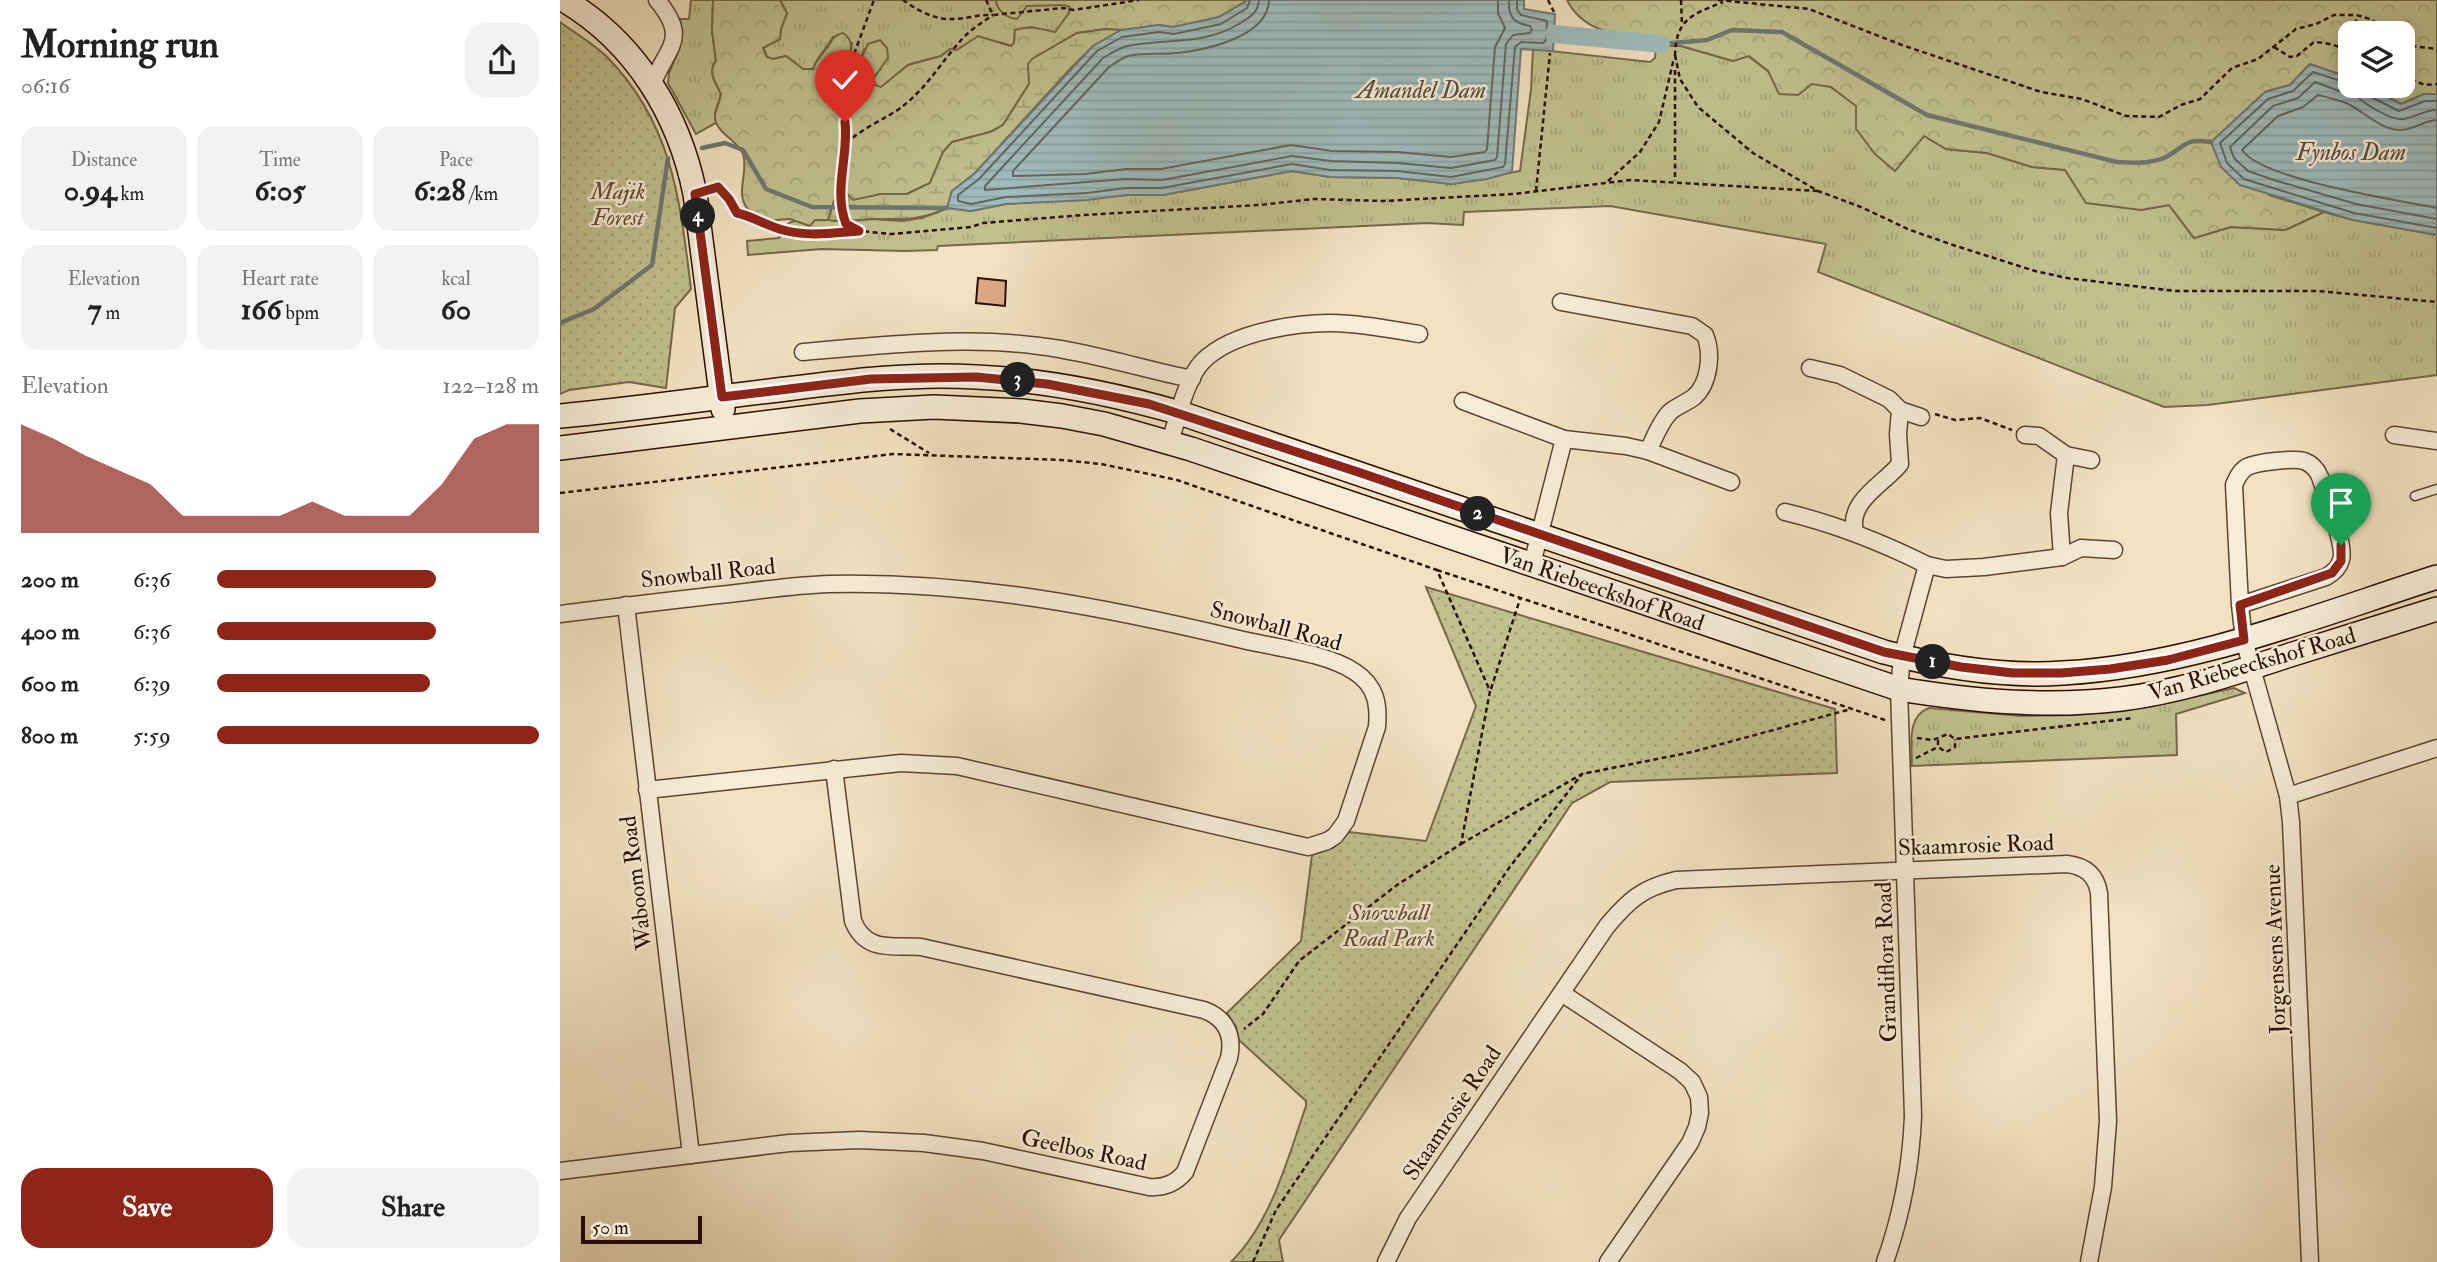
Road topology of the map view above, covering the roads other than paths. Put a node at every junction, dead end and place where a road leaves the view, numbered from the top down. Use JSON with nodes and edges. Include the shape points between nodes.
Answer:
{"nodes":[{"id":1,"x":564,"y":0,"type":"edge"},
{"id":2,"x":660,"y":2,"type":"edge"},
{"id":3,"x":652,"y":85,"type":"junction"},
{"id":4,"x":1561,"y":302,"type":"dead end"},
{"id":5,"x":1419,"y":334,"type":"dead end"},
{"id":6,"x":803,"y":352,"type":"dead end"},
{"id":7,"x":1811,"y":368,"type":"dead end"},
{"id":8,"x":1192,"y":379,"type":"junction"},
{"id":9,"x":722,"y":397,"type":"junction"},
{"id":10,"x":1463,"y":401,"type":"dead end"},
{"id":11,"x":1900,"y":410,"type":"junction"},
{"id":12,"x":1180,"y":412,"type":"junction"},
{"id":13,"x":560,"y":416,"type":"edge"},
{"id":14,"x":1922,"y":417,"type":"road end"},
{"id":15,"x":724,"y":427,"type":"junction"},
{"id":16,"x":2025,"y":435,"type":"road end"},
{"id":17,"x":2394,"y":435,"type":"dead end"},
{"id":18,"x":1564,"y":439,"type":"junction"},
{"id":19,"x":2437,"y":441,"type":"edge"},
{"id":20,"x":1170,"y":442,"type":"junction"},
{"id":21,"x":560,"y":448,"type":"edge"},
{"id":22,"x":1648,"y":451,"type":"junction"},
{"id":23,"x":2066,"y":455,"type":"junction"},
{"id":24,"x":2091,"y":460,"type":"dead end"},
{"id":25,"x":1731,"y":482,"type":"dead end"},
{"id":26,"x":2437,"y":489,"type":"edge"},
{"id":27,"x":2415,"y":496,"type":"dead end"},
{"id":28,"x":1785,"y":512,"type":"dead end"},
{"id":29,"x":1855,"y":532,"type":"junction"},
{"id":30,"x":1541,"y":535,"type":"junction"},
{"id":31,"x":2114,"y":550,"type":"dead end"},
{"id":32,"x":2062,"y":557,"type":"junction"},
{"id":33,"x":1532,"y":564,"type":"junction"},
{"id":34,"x":1927,"y":565,"type":"junction"},
{"id":35,"x":2437,"y":577,"type":"edge"},
{"id":36,"x":626,"y":605,"type":"junction"},
{"id":37,"x":2240,"y":605,"type":"junction"},
{"id":38,"x":2437,"y":609,"type":"edge"},
{"id":39,"x":560,"y":614,"type":"edge"},
{"id":40,"x":2244,"y":640,"type":"junction"},
{"id":41,"x":1902,"y":657,"type":"junction"},
{"id":42,"x":2251,"y":668,"type":"junction"},
{"id":43,"x":1899,"y":689,"type":"junction"},
{"id":44,"x":2437,"y":748,"type":"edge"},
{"id":45,"x":834,"y":769,"type":"junction"},
{"id":46,"x":648,"y":790,"type":"junction"},
{"id":47,"x":2288,"y":796,"type":"junction"},
{"id":48,"x":1906,"y":870,"type":"junction"},
{"id":49,"x":1563,"y":994,"type":"junction"},
{"id":50,"x":691,"y":1155,"type":"junction"},
{"id":51,"x":560,"y":1171,"type":"edge"},
{"id":52,"x":1386,"y":1262,"type":"edge"},
{"id":53,"x":1608,"y":1262,"type":"edge"},
{"id":54,"x":1885,"y":1262,"type":"edge"},
{"id":55,"x":2089,"y":1262,"type":"edge"},
{"id":56,"x":2310,"y":1262,"type":"edge"}],
"edges":[{"from":1,"to":3,"type":"street","via":[[611,35]]},
{"from":2,"to":3,"type":"street","via":[[671,17],[674,36]]},
{"from":3,"to":9,"type":"street","via":[[668,111],[690,167]]},
{"from":4,"to":22,"type":"street","via":[[1692,326],[1705,335],[1710,355],[1705,380],[1693,398],[1670,412]]},
{"from":5,"to":8,"type":"street","via":[[1330,323],[1247,335],[1202,362]]},
{"from":6,"to":8,"type":"street","via":[[905,344],[1024,344]]},
{"from":7,"to":11,"type":"street","via":[[1862,385]]},
{"from":8,"to":12,"type":"street"},
{"from":9,"to":12,"type":"street","name":"Van Riebeeckshof Road","via":[[871,379],[976,377],[1080,390]]},
{"from":9,"to":13,"type":"street","name":"Van Riebeeckshof Road"},
{"from":9,"to":15,"type":"street"},
{"from":10,"to":18,"type":"street"},
{"from":11,"to":14,"type":"street"},
{"from":11,"to":29,"type":"street","via":[[1900,464],[1868,494],[1853,518]]},
{"from":12,"to":20,"type":"street"},
{"from":12,"to":30,"type":"street","name":"Van Riebeeckshof Road"},
{"from":15,"to":20,"type":"street","name":"Van Riebeeckshof Road","via":[[934,407],[1021,411],[1104,424]]},
{"from":15,"to":21,"type":"street","name":"Van Riebeeckshof Road"},
{"from":16,"to":23,"type":"street","via":[[2039,436]]},
{"from":17,"to":19,"type":"street"},
{"from":18,"to":22,"type":"street"},
{"from":18,"to":30,"type":"street"},
{"from":20,"to":33,"type":"street","name":"Van Riebeeckshof Road"},
{"from":22,"to":25,"type":"street"},
{"from":23,"to":24,"type":"street"},
{"from":23,"to":32,"type":"street","via":[[2059,513]]},
{"from":26,"to":27,"type":"lane"},
{"from":28,"to":29,"type":"street"},
{"from":29,"to":34,"type":"street"},
{"from":30,"to":33,"type":"street"},
{"from":30,"to":41,"type":"street","name":"Van Riebeeckshof Road"},
{"from":31,"to":32,"type":"street","via":[[2081,548]]},
{"from":32,"to":34,"type":"street","via":[[1946,569]]},
{"from":33,"to":43,"type":"street","name":"Van Riebeeckshof Road"},
{"from":34,"to":41,"type":"street","name":"Grandiflora Road"},
{"from":35,"to":40,"type":"street","name":"Van Riebeeckshof Road"},
{"from":36,"to":39,"type":"street","name":"Snowball Road"},
{"from":36,"to":45,"type":"street","name":"Snowball Road","via":[[829,584],[993,591],[1113,610],[1314,656],[1367,682],[1378,711],[1377,727],[1346,821],[1335,836],[1308,846],[957,766],[901,763]]},
{"from":36,"to":46,"type":"street","name":"Waboom Road"},
{"from":37,"to":37,"type":"street","name":"Jorgensens Avenue","via":[[2236,479],[2250,466],[2305,461],[2320,477],[2341,545],[2338,568],[2326,577]]},
{"from":37,"to":40,"type":"street","name":"Jorgensens Avenue"},
{"from":38,"to":42,"type":"street","name":"Van Riebeeckshof Road"},
{"from":40,"to":41,"type":"street","name":"Van Riebeeckshof Road","via":[[2147,664],[2061,673],[1987,671]]},
{"from":40,"to":42,"type":"street","name":"Jorgensens Avenue"},
{"from":41,"to":43,"type":"street","name":"Grandiflora Road"},
{"from":42,"to":43,"type":"street","name":"Van Riebeeckshof Road","via":[[2165,691],[2071,703],[2000,702]]},
{"from":42,"to":47,"type":"street","name":"Jorgensens Avenue"},
{"from":43,"to":48,"type":"street","name":"Grandiflora Road"},
{"from":44,"to":47,"type":"street"},
{"from":45,"to":46,"type":"street","name":"Snowball Road"},
{"from":45,"to":50,"type":"street","name":"Geelbos Road","via":[[853,921],[865,940],[921,947],[1204,1010],[1219,1018],[1228,1031],[1229,1058],[1185,1172],[1157,1188],[924,1143],[824,1141]]},
{"from":46,"to":50,"type":"street","name":"Waboom Road"},
{"from":47,"to":56,"type":"street","name":"Jorgensens Avenue"},
{"from":48,"to":49,"type":"street","name":"Skaamrosie Road","via":[[1676,880],[1654,885],[1622,908]]},
{"from":48,"to":54,"type":"street","name":"Grandiflora Road","via":[[1912,1146],[1902,1207]]},
{"from":48,"to":55,"type":"street","name":"Skaamrosie Road","via":[[2067,864],[2083,867],[2098,885],[2108,1121],[2103,1187]]},
{"from":49,"to":52,"type":"street","name":"Skaamrosie Road","via":[[1408,1218]]},
{"from":49,"to":53,"type":"street","via":[[1680,1072],[1692,1082],[1699,1097],[1700,1113],[1689,1143]]},
{"from":50,"to":51,"type":"street","name":"Geelbos Road"}]}
